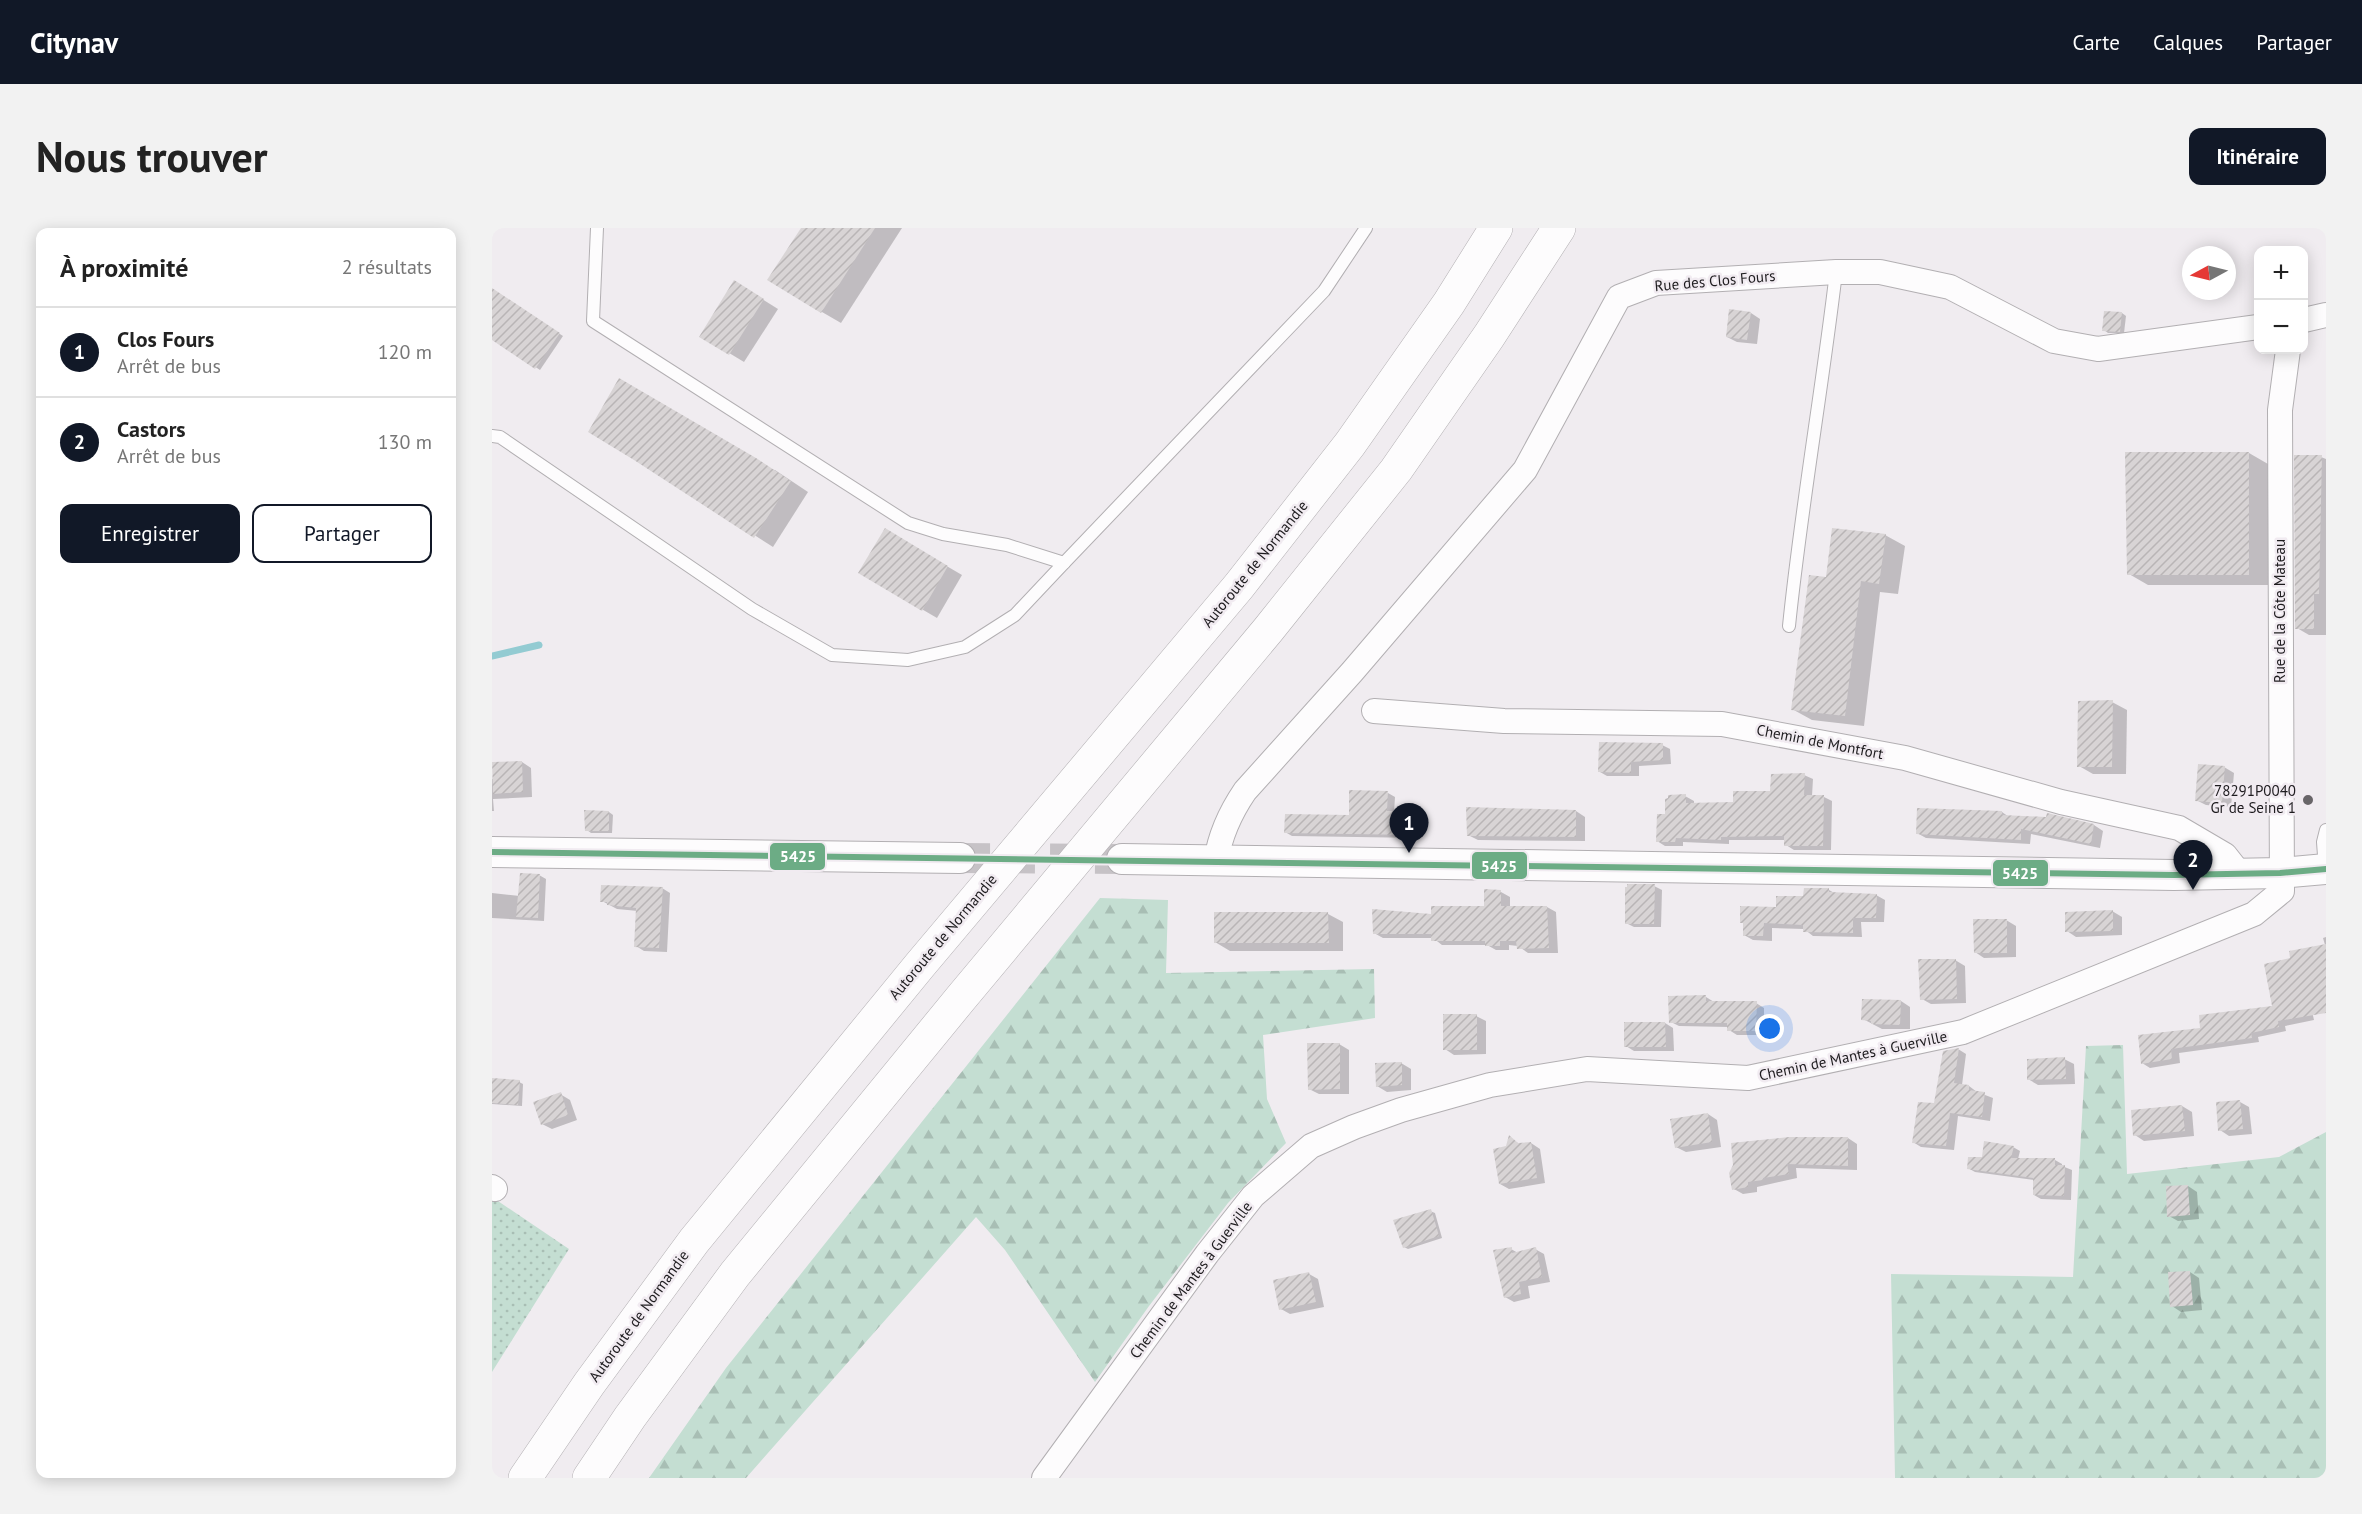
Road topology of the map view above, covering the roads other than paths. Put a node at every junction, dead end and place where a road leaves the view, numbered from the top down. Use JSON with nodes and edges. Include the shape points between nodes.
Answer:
{"nodes":[{"id":1,"x":597,"y":228,"type":"edge"},
{"id":2,"x":1364,"y":228,"type":"edge"},
{"id":3,"x":1496,"y":228,"type":"edge"},
{"id":4,"x":1559,"y":228,"type":"edge"},
{"id":5,"x":1836,"y":272,"type":"junction"},
{"id":6,"x":2326,"y":315,"type":"edge"},
{"id":7,"x":2308,"y":319,"type":"edge"},
{"id":8,"x":2254,"y":328,"type":"edge"},
{"id":9,"x":2287,"y":354,"type":"edge"},
{"id":10,"x":492,"y":436,"type":"edge"},
{"id":11,"x":1064,"y":563,"type":"junction"},
{"id":12,"x":1789,"y":626,"type":"dead end"},
{"id":13,"x":1374,"y":711,"type":"dead end"},
{"id":14,"x":2326,"y":830,"type":"edge"},
{"id":15,"x":492,"y":852,"type":"edge"},
{"id":16,"x":960,"y":858,"type":"tunnel mouth"},
{"id":17,"x":1122,"y":859,"type":"tunnel mouth"},
{"id":18,"x":1216,"y":861,"type":"junction"},
{"id":19,"x":2326,"y":869,"type":"edge"},
{"id":20,"x":2280,"y":873,"type":"junction"},
{"id":21,"x":2240,"y":874,"type":"junction"},
{"id":22,"x":525,"y":1478,"type":"edge"},
{"id":23,"x":589,"y":1478,"type":"edge"},
{"id":24,"x":1044,"y":1478,"type":"edge"}],
"edges":[{"from":1,"to":11,"type":"lane","via":[[593,321],[908,523],[943,534],[1007,545]]},
{"from":2,"to":11,"type":"lane","via":[[1324,291]]},
{"from":3,"to":22,"type":"highway","name":"Autoroute de Normandie","via":[[1449,303],[1350,444],[1239,586],[694,1241]]},
{"from":4,"to":23,"type":"highway","via":[[1396,470],[735,1274]]},
{"from":5,"to":8,"type":"street","name":"Rue des Clos Fours","via":[[1880,272],[1950,287],[2054,341],[2098,350]]},
{"from":5,"to":12,"type":"lane"},
{"from":5,"to":18,"type":"street","name":"Rue des Clos Fours","via":[[1656,283],[1619,297],[1525,470],[1245,791],[1219,843]]},
{"from":6,"to":7,"type":"street"},
{"from":9,"to":20,"type":"street","name":"Rue de la Côte Mateau","via":[[2280,410]]},
{"from":10,"to":11,"type":"lane","via":[[500,437],[752,609],[832,655],[908,660],[965,648],[1015,615]]},
{"from":13,"to":21,"type":"street","name":"Chemin de Montfort","via":[[1504,721],[1722,724],[1905,758],[2061,802],[2179,828],[2225,855]]},
{"from":14,"to":19,"type":"lane"},
{"from":15,"to":16,"type":"street"},
{"from":17,"to":18,"type":"street"},
{"from":18,"to":21,"type":"street"},
{"from":19,"to":20,"type":"street"},
{"from":20,"to":21,"type":"street"},
{"from":20,"to":24,"type":"street","name":"Chemin de Mantes à Guerville","via":[[2282,891],[2254,914],[1963,1032],[1748,1078],[1587,1069],[1490,1085],[1401,1110],[1311,1146],[1253,1196]]}]}
